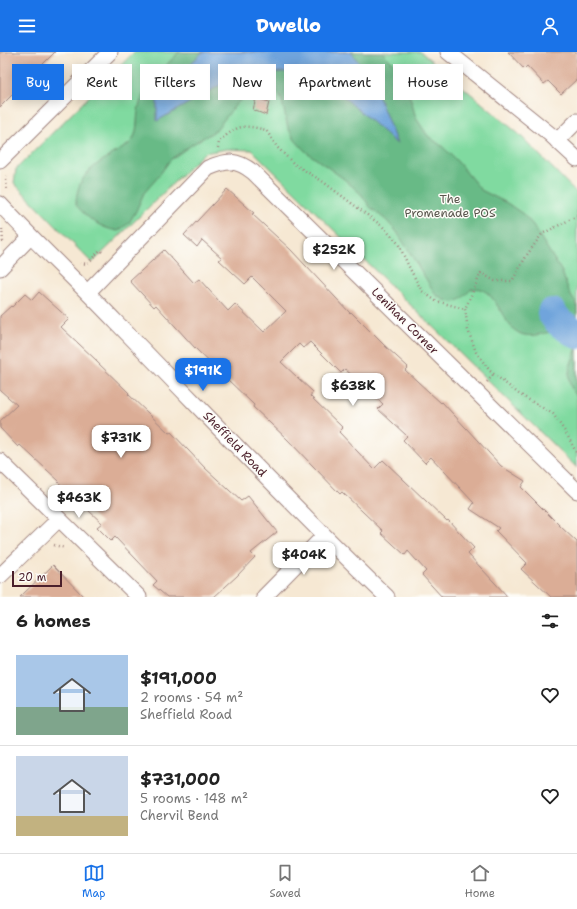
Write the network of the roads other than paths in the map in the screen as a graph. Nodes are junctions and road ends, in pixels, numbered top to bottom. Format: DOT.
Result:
graph roads {
  1 [pos="110,52"];
  2 [pos="448,52"];
  3 [pos="577,121"];
  4 [pos="557,141"];
  5 [pos="577,160"];
  6 [pos="4,167"];
  7 [pos="4,200"];
  8 [pos="30,237"];
  9 [pos="0,268"];
  10 [pos="88,292"];
  11 [pos="0,461"];
  12 [pos="577,491"];
  13 [pos="59,519"];
  14 [pos="324,536"];
  15 [pos="0,576"];
  16 [pos="139,597"];
  17 [pos="264,597"];
  18 [pos="387,597"];
  1 -- 6 [label="street"];
  2 -- 4 [label="street"];
  3 -- 4 [label="street"];
  4 -- 5 [label="street"];
  7 -- 8 [label="street, Sheffield Road"];
  8 -- 9 [label="street"];
  8 -- 10 [label="street, Sheffield Road"];
  10 -- 12 [label="street, Lenihan Corner"];
  10 -- 14 [label="street, Sheffield Road"];
  11 -- 13 [label="street"];
  13 -- 15 [label="street"];
  13 -- 16 [label="street"];
  14 -- 17 [label="street"];
  14 -- 18 [label="street, Sheffield Road"];
}
